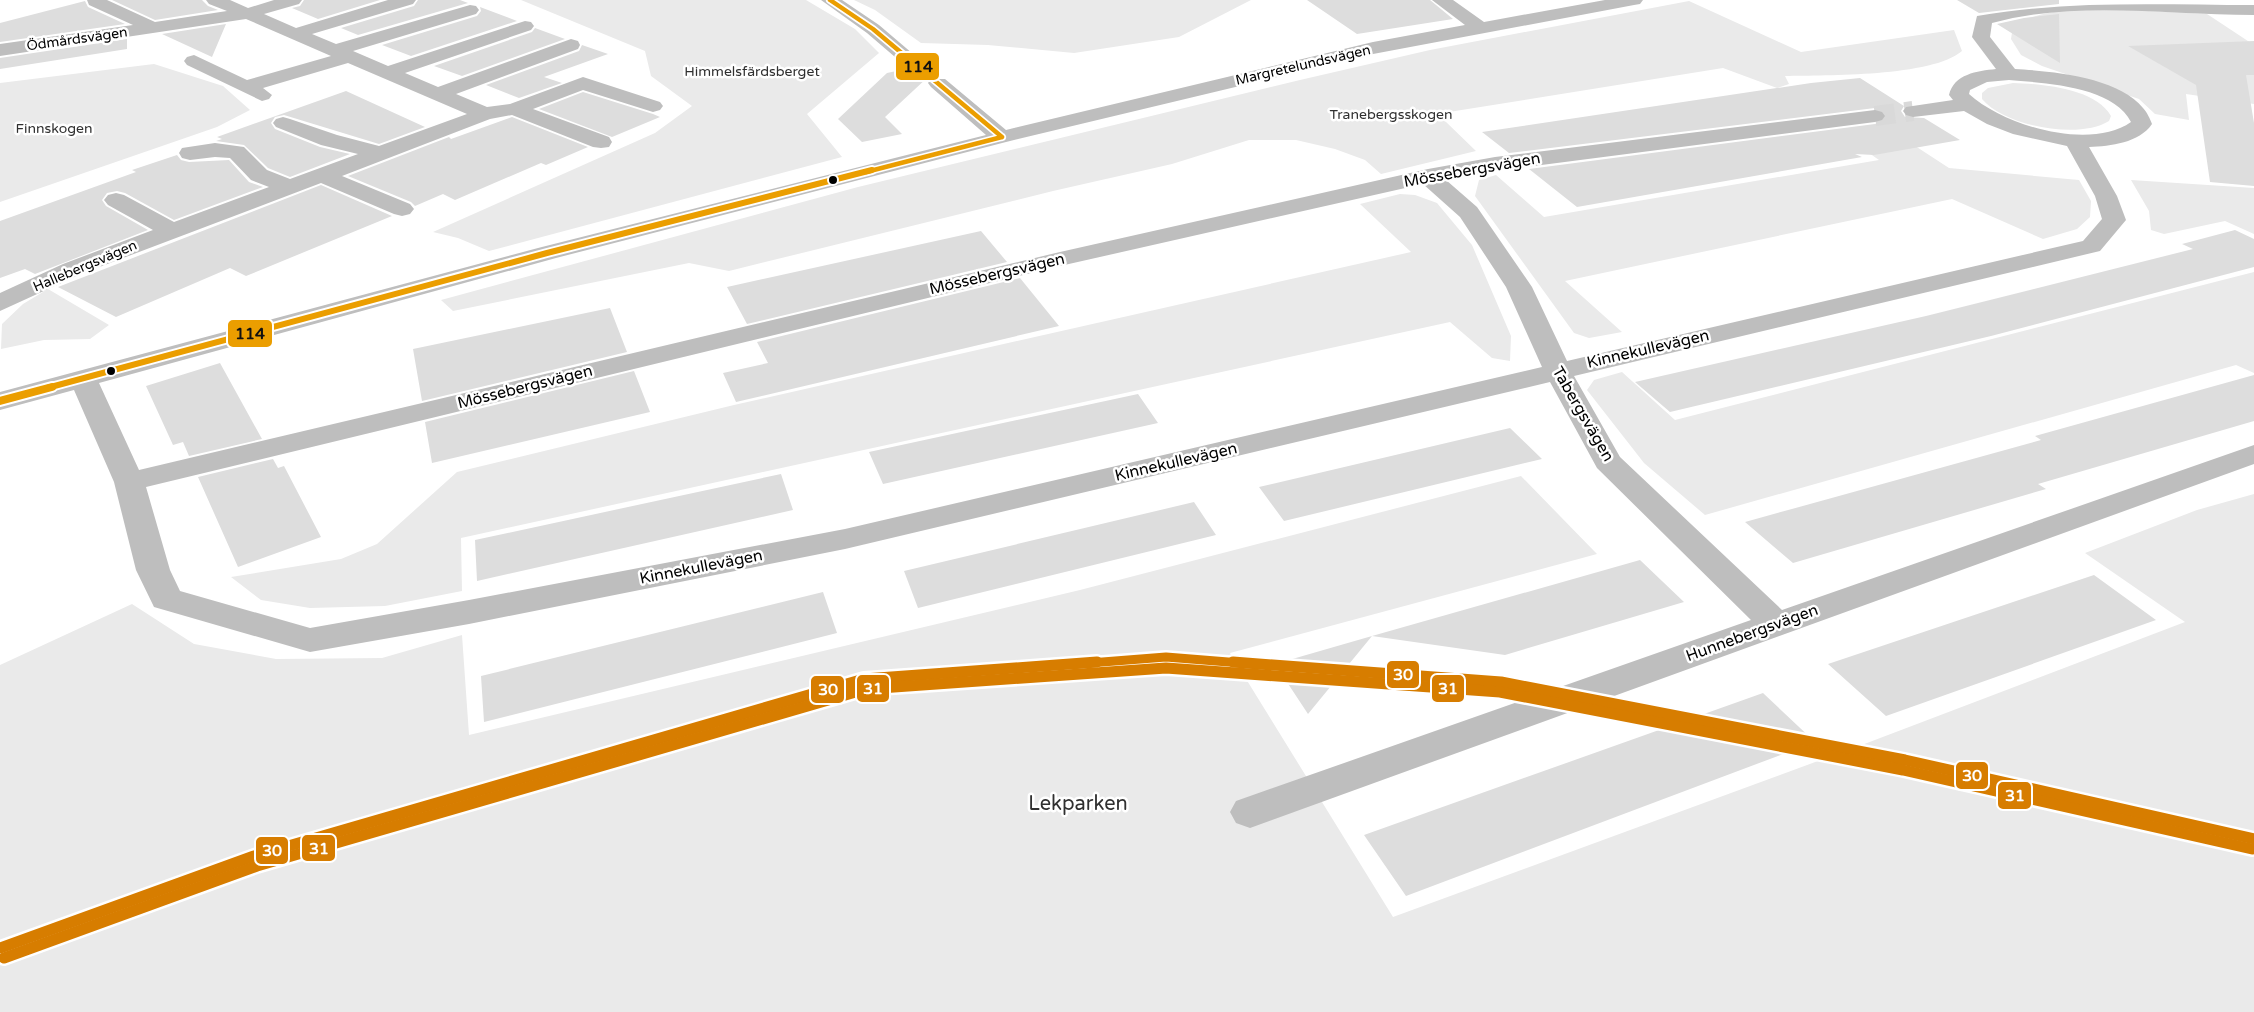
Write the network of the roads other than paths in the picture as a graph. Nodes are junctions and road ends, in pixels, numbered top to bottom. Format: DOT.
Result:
graph roads {
  1 [pos="215,0"];
  2 [pos="293,0"];
  3 [pos="407,0"];
  4 [pos="830,0"];
  5 [pos="1441,0"];
  6 [pos="1634,0"];
  7 [pos="95,1"];
  8 [pos="470,10"];
  9 [pos="2254,10"];
  10 [pos="246,14"];
  11 [pos="525,26"];
  12 [pos="154,28"];
  13 [pos="1481,28"];
  14 [pos="294,34"];
  15 [pos="572,45"];
  16 [pos="0,50"];
  17 [pos="341,54"];
  18 [pos="194,61"];
  19 [pos="386,73"];
  20 [pos="2008,74"];
  21 [pos="245,87"];
  22 [pos="438,94"];
  23 [pos="273,101"];
  24 [pos="1966,105"];
  25 [pos="653,106"];
  26 [pos="514,110"];
  27 [pos="1913,111"];
  28 [pos="485,114"];
  29 [pos="1875,116"];
  30 [pos="283,123"];
  31 [pos="1002,137"];
  32 [pos="2074,139"];
  33 [pos="602,142"];
  34 [pos="190,153"];
  35 [pos="380,153"];
  36 [pos="321,175"];
  37 [pos="1428,176"];
  38 [pos="289,187"];
  39 [pos="116,200"];
  40 [pos="402,209"];
  41 [pos="172,231"];
  42 [pos="0,303"];
  43 [pos="1557,370"];
  44 [pos="83,379"];
  45 [pos="0,401"];
  46 [pos="2254,454"];
  47 [pos="129,482"];
  48 [pos="1776,624"];
  49 [pos="1250,812"];
  1 -- 10 [label="street"];
  2 -- 10 [label="street, Ödmårdsvägen"];
  3 -- 14 [label="street"];
  4 -- 31 [label="street"];
  5 -- 13 [label="street"];
  6 -- 13 [label="street, Margretelundsvägen"];
  7 -- 12 [label="street, Ödmårdsvägen"];
  8 -- 17 [label="street"];
  9 -- 20 [label="street"];
  10 -- 12 [label="street, Ödmårdsvägen"];
  10 -- 14 [label="street"];
  11 -- 19 [label="street"];
  12 -- 16 [label="street, Ödmårdsvägen"];
  13 -- 31 [label="street, Margretelundsvägen"];
  14 -- 17 [label="street"];
  15 -- 22 [label="street"];
  17 -- 19 [label="street"];
  17 -- 21 [label="street"];
  18 -- 21 [label="street"];
  19 -- 22 [label="street"];
  20 -- 24 [label="street"];
  20 -- 32 [label="street"];
  21 -- 23 [label="street"];
  22 -- 28 [label="street"];
  24 -- 27 [label="street"];
  24 -- 32 [label="street"];
  25 -- 26 [label="street, Hallebergsvägen"];
  26 -- 28 [label="street, Hallebergsvägen"];
  26 -- 33 [label="street, Hallebergsvägen"];
  28 -- 35 [label="street, Hallebergsvägen"];
  29 -- 37 [label="street, Mössebergsvägen"];
  30 -- 35 [label="street"];
  31 -- 44 [label="street, Margretelundsvägen"];
  32 -- 43 [label="street, Kinnekullevägen"];
  34 -- 38 [label="street"];
  35 -- 36 [label="street, Hallebergsvägen"];
  36 -- 38 [label="street, Hallebergsvägen"];
  36 -- 40 [label="street"];
  37 -- 43 [label="street, Tabergsvägen"];
  37 -- 47 [label="street, Mössebergsvägen"];
  38 -- 41 [label="street, Hallebergsvägen"];
  39 -- 41 [label="street, Hallebergsvägen"];
  41 -- 42 [label="street, Hallebergsvägen"];
  43 -- 47 [label="street, Kinnekullevägen"];
  43 -- 48 [label="street, Tabergsvägen"];
  44 -- 45 [label="street, Margretelundsvägen"];
  44 -- 47 [label="street, Kinnekullevägen"];
  46 -- 48 [label="street, Hunnebergsvägen"];
  48 -- 49 [label="street, Hunnebergsvägen"];
}
